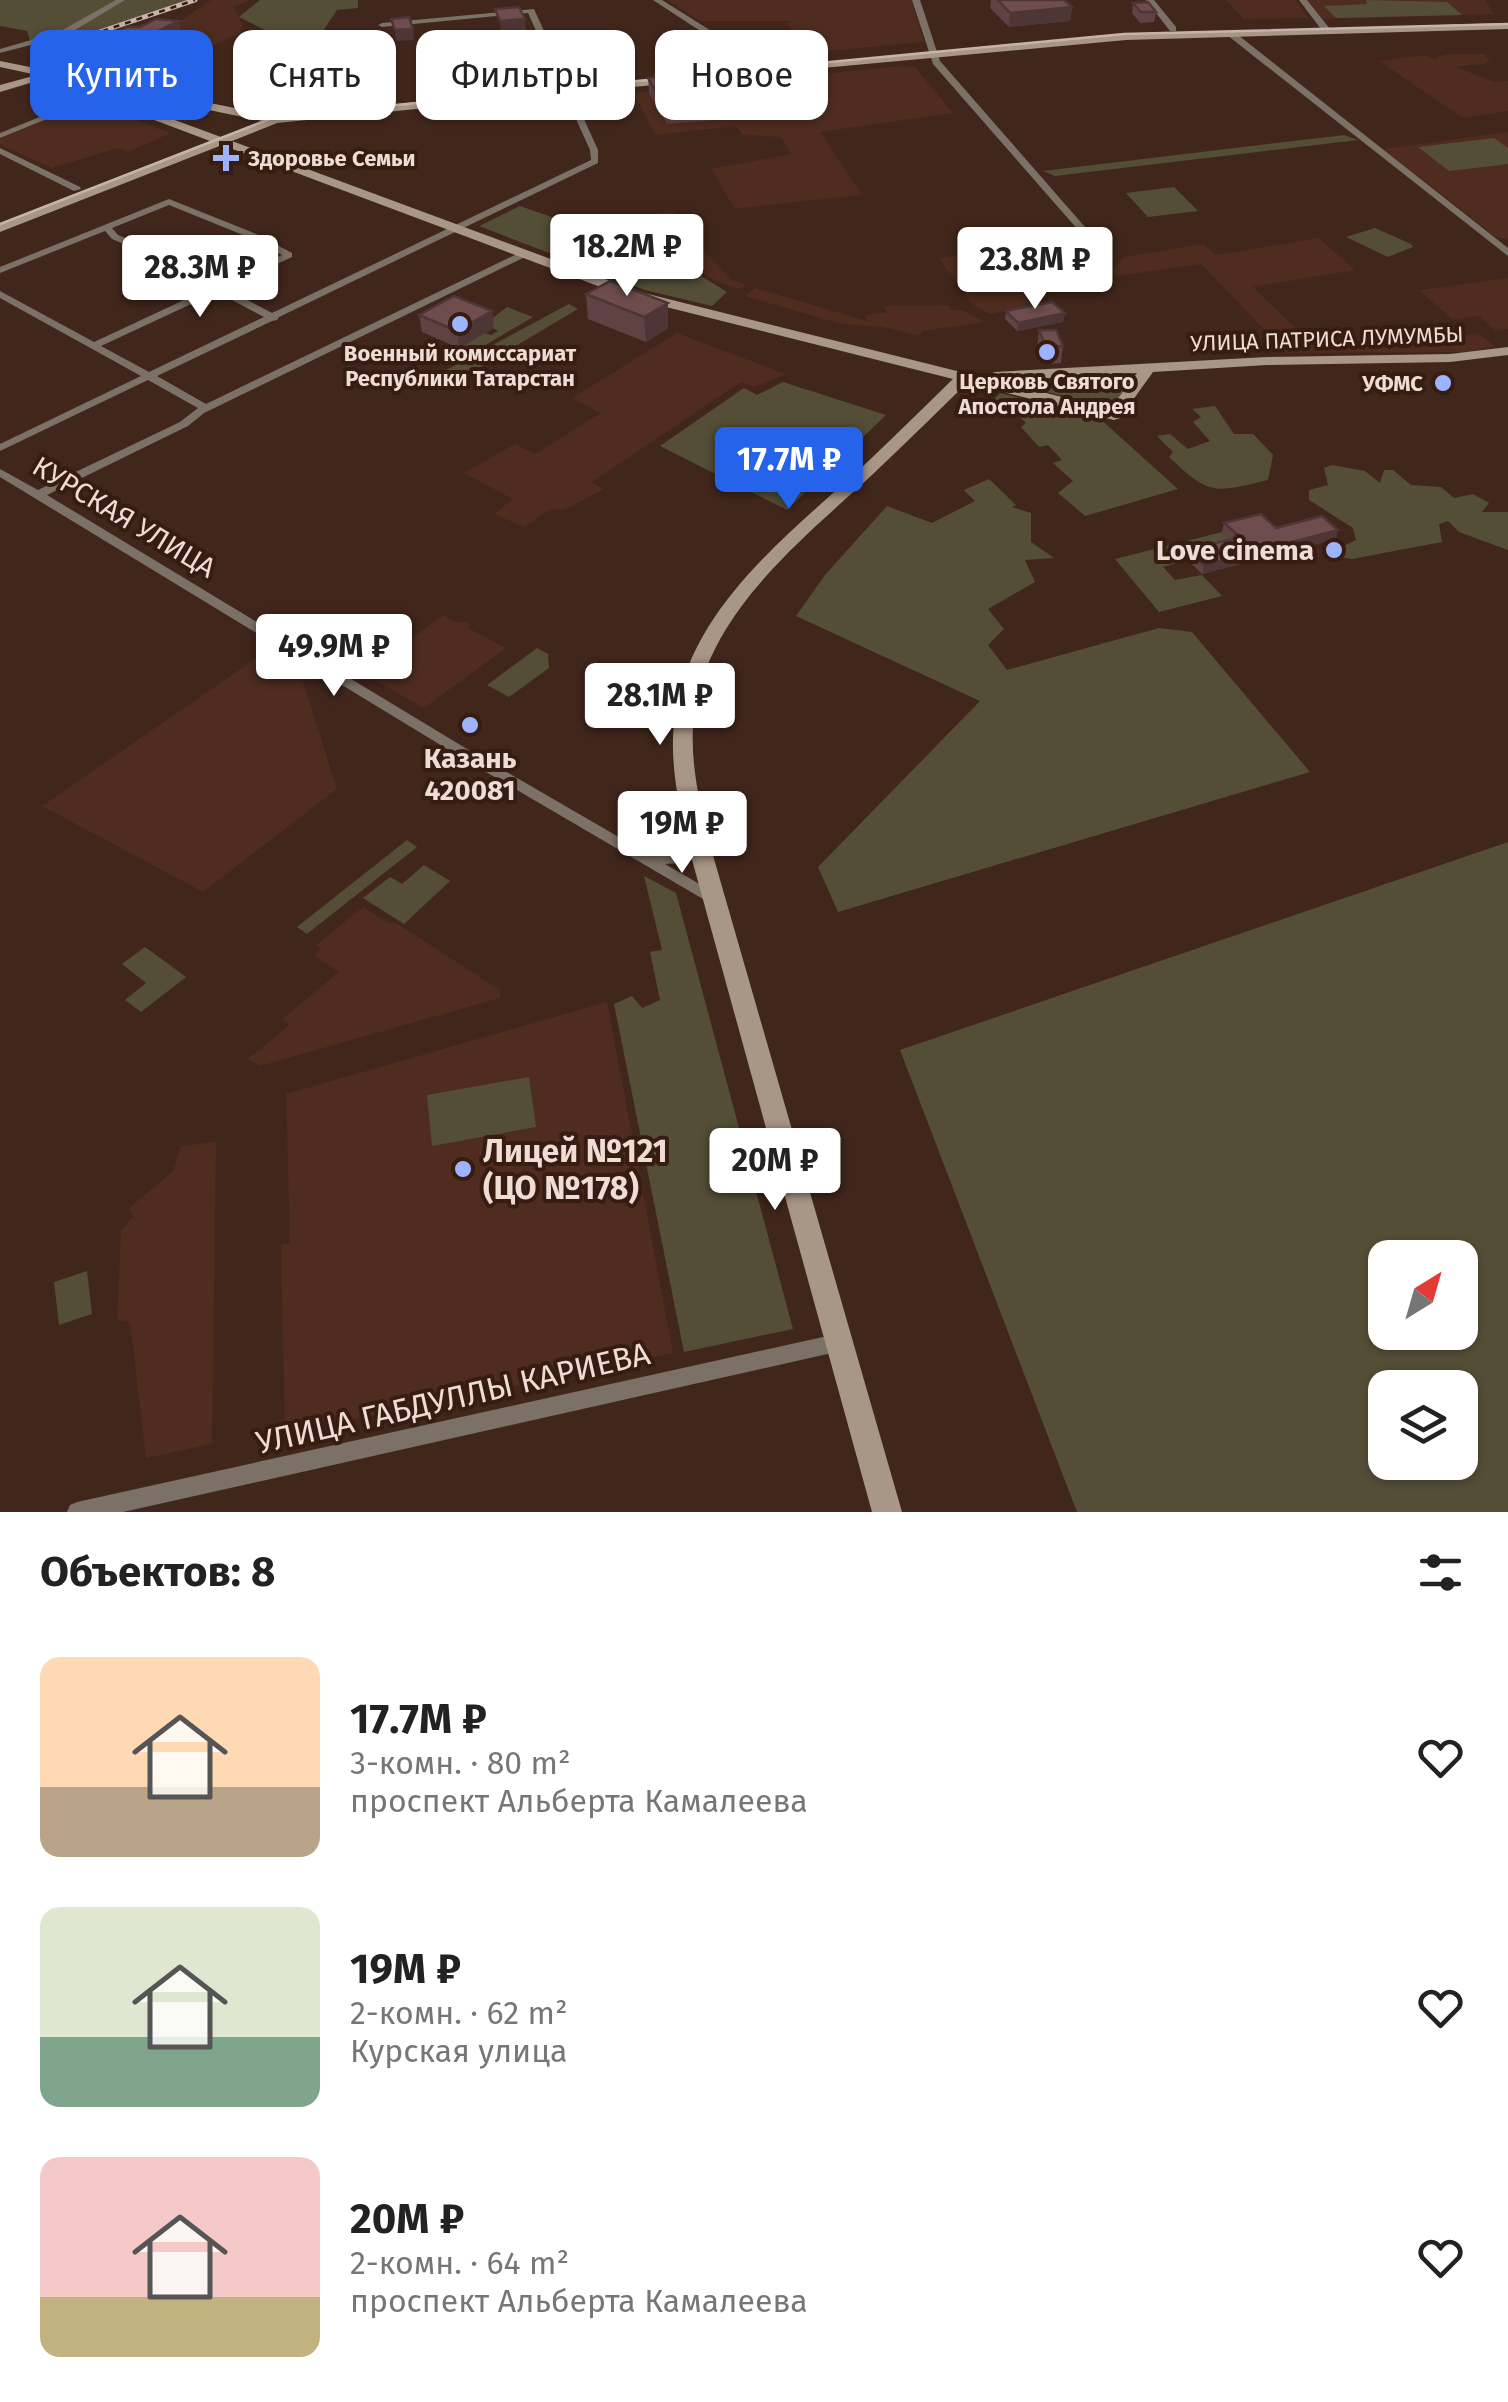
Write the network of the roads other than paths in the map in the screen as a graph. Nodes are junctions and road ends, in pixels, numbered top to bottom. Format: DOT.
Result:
graph roads {
  1 [pos="121,0"];
  2 [pos="657,0"];
  3 [pos="916,0"];
  4 [pos="1150,0"];
  5 [pos="1303,0"];
  6 [pos="1508,24"];
  7 [pos="382,25"];
  8 [pos="1324,28"];
  9 [pos="1174,29"];
  10 [pos="539,30"];
  11 [pos="704,30"];
  12 [pos="1230,33"];
  13 [pos="934,51"];
  14 [pos="845,57"];
  15 [pos="0,58"];
  16 [pos="828,59"];
  17 [pos="828,59"];
  18 [pos="30,69"];
  19 [pos="30,81"];
  20 [pos="635,83"];
  21 [pos="0,89"];
  22 [pos="233,106"];
  23 [pos="40,120"];
  24 [pos="163,120"];
  25 [pos="250,120"];
  26 [pos="262,120"];
  27 [pos="580,120"];
  28 [pos="0,136"];
  29 [pos="215,140"];
  30 [pos="0,151"];
  31 [pos="77,189"];
  32 [pos="0,218"];
  33 [pos="0,228"];
  34 [pos="108,229"];
  35 [pos="459,230"];
  36 [pos="1089,237"];
  37 [pos="1508,253"];
  38 [pos="524,254"];
  39 [pos="0,270"];
  40 [pos="218,289"];
  41 [pos="0,294"];
  42 [pos="274,318"];
  43 [pos="93,346"];
  44 [pos="1508,351"];
  45 [pos="1148,369"];
  46 [pos="1118,371"];
  47 [pos="969,377"];
  48 [pos="150,378"];
  49 [pos="1137,384"];
  50 [pos="206,408"];
  51 [pos="0,448"];
  52 [pos="0,472"];
  53 [pos="38,495"];
  54 [pos="697,838"];
  55 [pos="634,850"];
  56 [pos="715,900"];
  57 [pos="841,1342"];
  58 [pos="78,1512"];
  59 [pos="888,1512"];
  1 -- 15 [label="street"];
  2 -- 11 [label="street"];
  3 -- 13 [label="street"];
  4 -- 9 [label="street"];
  5 -- 8 [label="street"];
  6 -- 8 [label="main road"];
  6 -- 8 [label="main road"];
  7 -- 10 [label="street"];
  8 -- 9 [label="main road"];
  8 -- 12 [label="main road"];
  9 -- 13 [label="main road"];
  12 -- 13 [label="main road"];
  12 -- 37 [label="street"];
  13 -- 14 [label="main road"];
  13 -- 20 [label="main road"];
  13 -- 36 [label="street"];
  14 -- 16 [label="main road"];
  14 -- 17 [label="main road"];
  15 -- 18 [label="main road"];
  15 -- 22 [label="main road"];
  19 -- 21 [label="main road"];
  23 -- 28 [label="street"];
  24 -- 29 [label="main road, УЛИЦА ПАТРИСА ЛУМУМБЫ"];
  25 -- 29 [label="main road"];
  26 -- 29 [label="main road"];
  27 -- 35 [label="street"];
  29 -- 31 [label="main road"];
  29 -- 33 [label="main road"];
  29 -- 35 [label="main road, УЛИЦА ПАТРИСА ЛУМУМБЫ"];
  30 -- 31 [label="street"];
  31 -- 32 [label="main road"];
  34 -- 39 [label="street"];
  34 -- 40 [label="street"];
  34 -- 40 [label="street"];
  35 -- 38 [label="main road, УЛИЦА ПАТРИСА ЛУМУМБЫ"];
  35 -- 42 [label="street"];
  38 -- 47 [label="main road, УЛИЦА ПАТРИСА ЛУМУМБЫ"];
  38 -- 50 [label="street"];
  40 -- 42 [label="street"];
  40 -- 43 [label="street"];
  41 -- 43 [label="street"];
  42 -- 48 [label="street"];
  43 -- 48 [label="street"];
  44 -- 45 [label="main road, УЛИЦА ПАТРИСА ЛУМУМБЫ"];
  45 -- 46 [label="main road, УЛИЦА ПАТРИСА ЛУМУМБЫ"];
  45 -- 49 [label="main road, УЛИЦА ПАТРИСА ЛУМУМБЫ"];
  46 -- 47 [label="main road, УЛИЦА ПАТРИСА ЛУМУМБЫ"];
  46 -- 49 [label="main road"];
  47 -- 49 [label="main road, УЛИЦА ПАТРИСА ЛУМУМБЫ"];
  47 -- 54 [label="main road"];
  48 -- 50 [label="street"];
  48 -- 51 [label="street"];
  50 -- 53 [label="street"];
  52 -- 53 [label="street, КУРСКАЯ УЛИЦА"];
  53 -- 55 [label="street, КУРСКАЯ УЛИЦА"];
  54 -- 55 [label="street, КУРСКАЯ УЛИЦА"];
  54 -- 56 [label="main road"];
  55 -- 56 [label="street, КУРСКАЯ УЛИЦА"];
  56 -- 57 [label="main road"];
  57 -- 58 [label="street, УЛИЦА ГАБДУЛЛЫ КАРИЕВА"];
  57 -- 59 [label="main road"];
}
